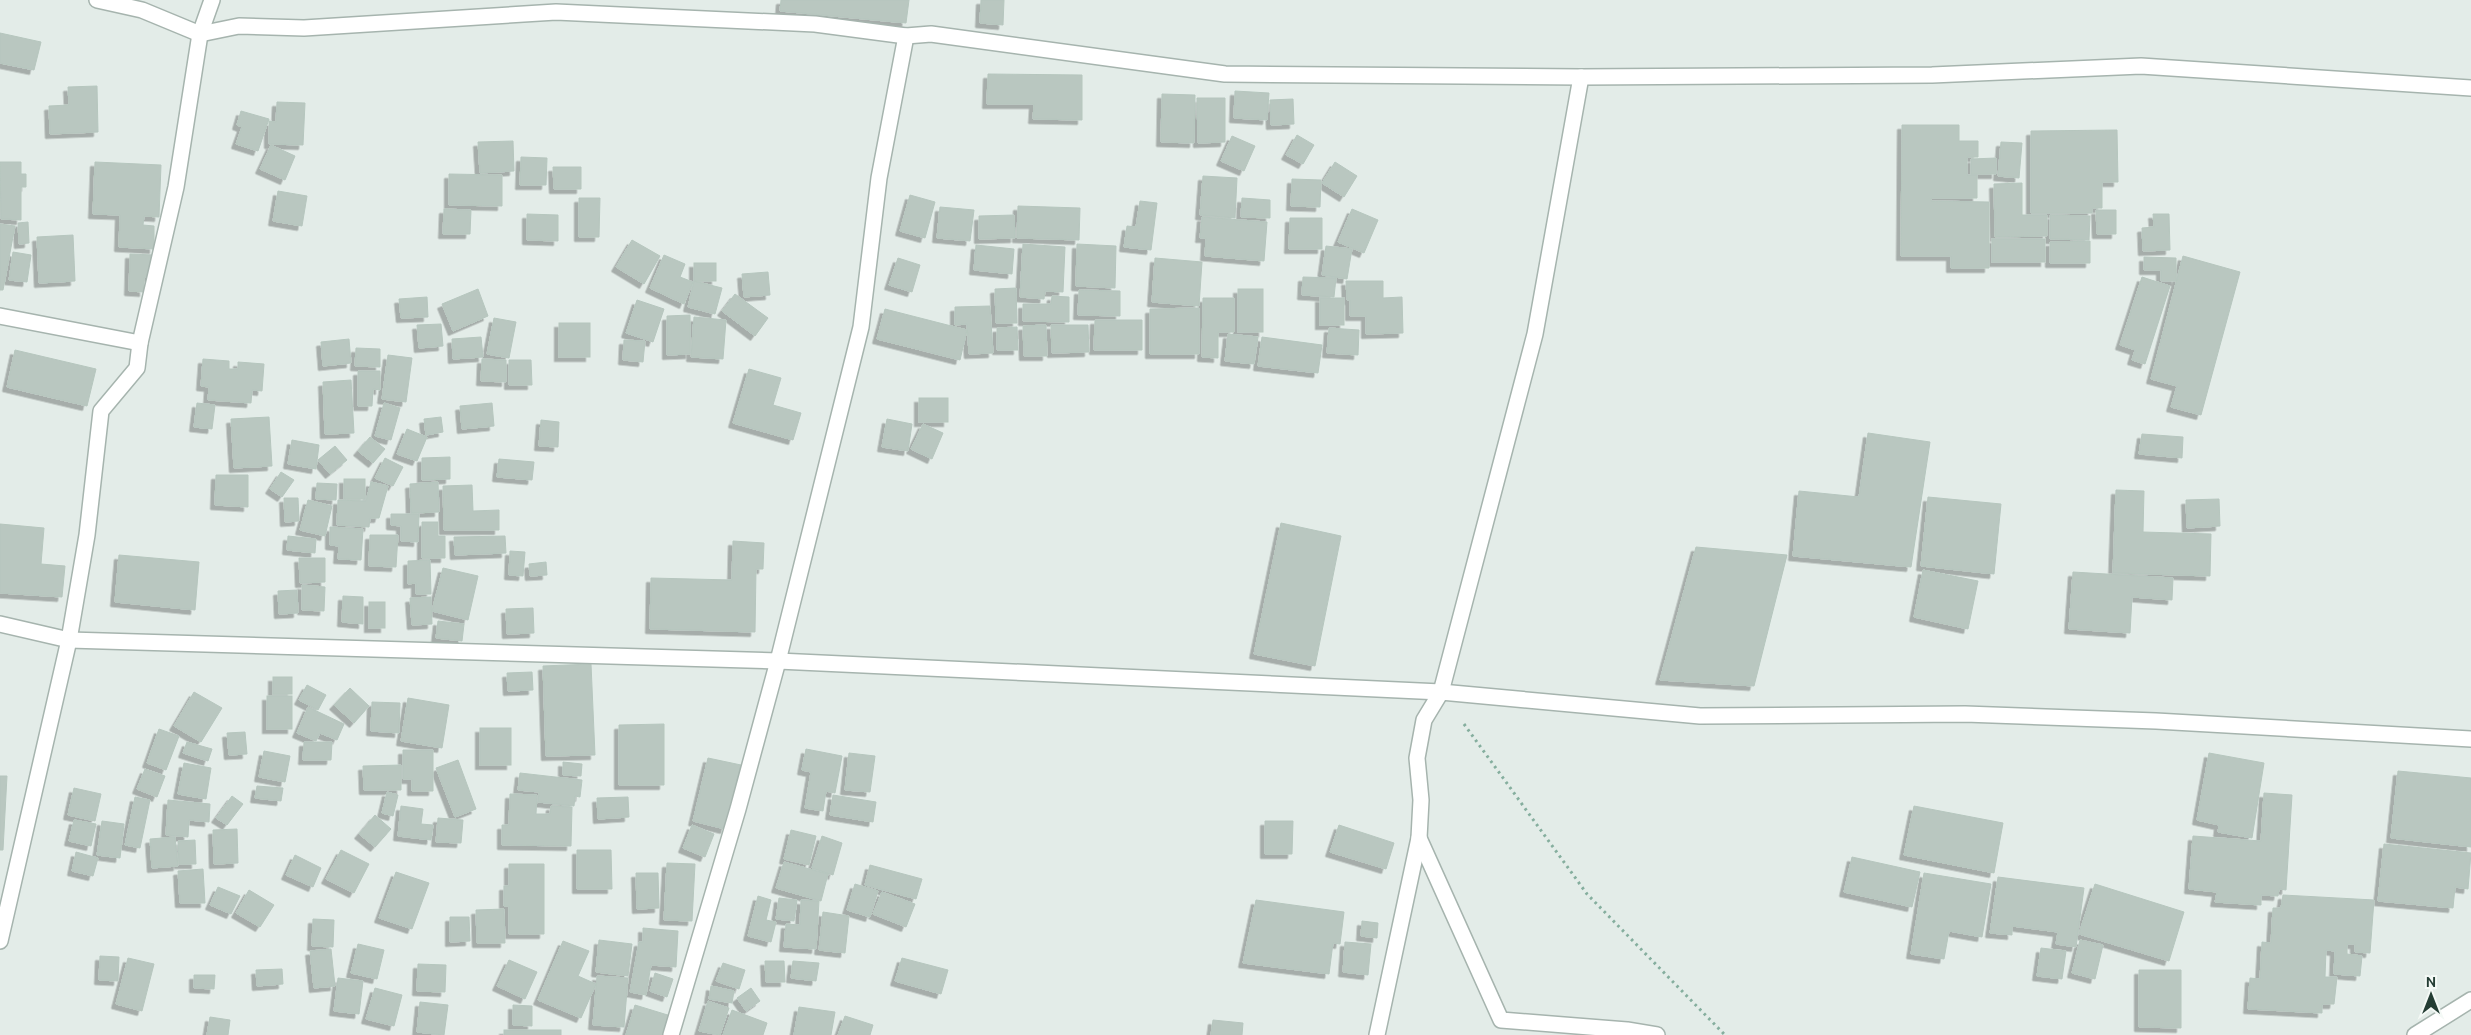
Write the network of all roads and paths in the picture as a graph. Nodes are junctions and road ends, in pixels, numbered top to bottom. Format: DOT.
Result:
graph roads {
  1 [pos="97,0"];
  2 [pos="212,0"];
  3 [pos="200,34"];
  4 [pos="906,36"];
  5 [pos="1581,77"];
  6 [pos="2471,88"];
  7 [pos="0,316"];
  8 [pos="140,344"];
  9 [pos="0,624"];
  10 [pos="69,640"];
  11 [pos="778,661"];
  12 [pos="1441,692"];
  13 [pos="2471,739"];
  14 [pos="1419,838"];
  15 [pos="0,941"];
  16 [pos="2471,1000"];
  17 [pos="671,1035"];
  18 [pos="1377,1035"];
  19 [pos="1657,1035"];
  20 [pos="1725,1035"];
  21 [pos="2415,1035"];
  1 -- 3 [label="street"];
  2 -- 3 [label="street"];
  3 -- 4 [label="street"];
  3 -- 8 [label="street"];
  4 -- 5 [label="street"];
  4 -- 11 [label="street"];
  5 -- 6 [label="street"];
  5 -- 12 [label="street"];
  7 -- 8 [label="street"];
  8 -- 10 [label="street"];
  9 -- 10 [label="street"];
  10 -- 11 [label="street"];
  10 -- 15 [label="street"];
  11 -- 12 [label="street"];
  11 -- 17 [label="street"];
  12 -- 13 [label="street"];
  12 -- 14 [label="street"];
  12 -- 20 [label="path"];
  14 -- 18 [label="street"];
  14 -- 19 [label="street"];
  16 -- 21 [label="street"];
}
